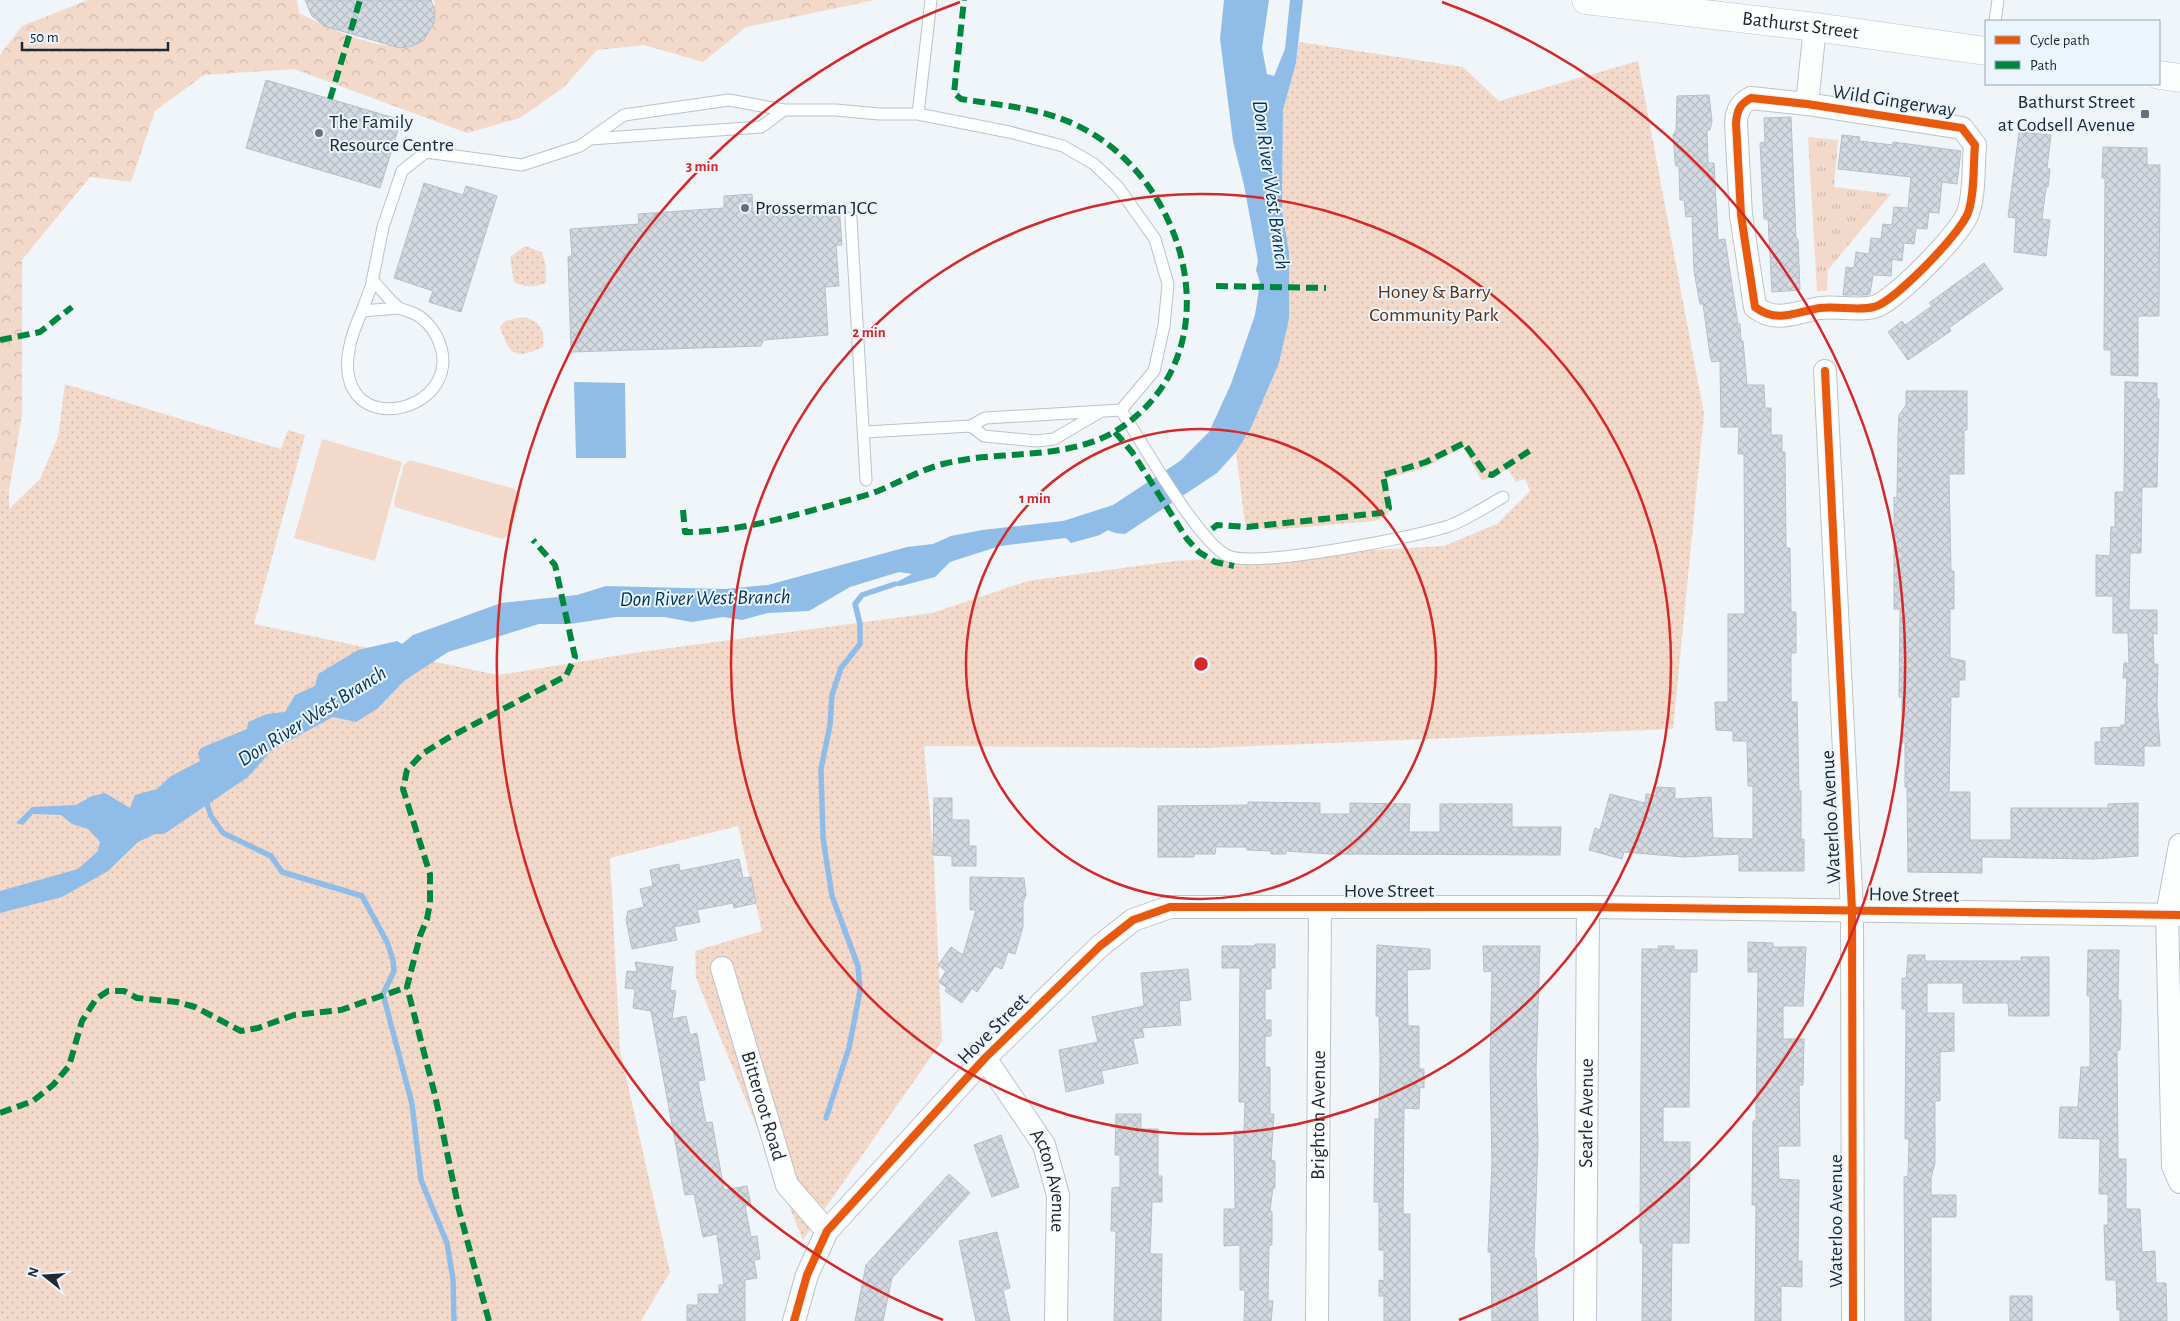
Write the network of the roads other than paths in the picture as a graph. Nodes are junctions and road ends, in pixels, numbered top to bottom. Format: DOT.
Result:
graph roads {
  1 [pos="930,0"];
  2 [pos="1586,0"];
  3 [pos="1998,0"];
  4 [pos="1996,20"];
  5 [pos="1815,27"];
  6 [pos="1985,51"];
  7 [pos="2160,75"];
  8 [pos="2180,78"];
  9 [pos="1807,104"];
  10 [pos="784,110"];
  11 [pos="918,114"];
  12 [pos="589,140"];
  13 [pos="851,218"];
  14 [pos="372,280"];
  15 [pos="399,308"];
  16 [pos="362,311"];
  17 [pos="1824,371"];
  18 [pos="1121,410"];
  19 [pos="1102,411"];
  20 [pos="971,426"];
  21 [pos="865,432"];
  22 [pos="866,480"];
  23 [pos="1503,498"];
  24 [pos="2180,845"];
  25 [pos="1588,907"];
  26 [pos="1320,908"];
  27 [pos="1852,910"];
  28 [pos="2173,915"];
  29 [pos="722,968"];
  30 [pos="985,1058"];
  31 [pos="2180,1182"];
  32 [pos="827,1232"];
  33 [pos="794,1321"];
  34 [pos="1056,1321"];
  35 [pos="1317,1321"];
  36 [pos="1585,1321"];
  37 [pos="1852,1321"];
  1 -- 11 [label="lane"];
  2 -- 5 [label="main road, Bathurst Street"];
  3 -- 4 [label="lane"];
  5 -- 6 [label="main road, Bathurst Street"];
  5 -- 9 [label="street, Wild Gingerway"];
  7 -- 8 [label="main road"];
  9 -- 9 [label="street, Wild Gingerway"];
  10 -- 11 [label="lane"];
  10 -- 12 [label="lane"];
  10 -- 12 [label="lane"];
  11 -- 18 [label="lane"];
  12 -- 14 [label="lane"];
  13 -- 21 [label="lane"];
  14 -- 15 [label="lane"];
  14 -- 16 [label="lane"];
  15 -- 16 [label="lane"];
  15 -- 16 [label="lane"];
  17 -- 27 [label="street, Waterloo Avenue"];
  18 -- 19 [label="lane"];
  18 -- 23 [label="lane"];
  19 -- 20 [label="lane"];
  19 -- 20 [label="lane"];
  20 -- 21 [label="lane"];
  21 -- 22 [label="lane"];
  24 -- 28 [label="street"];
  25 -- 26 [label="street, Hove Street"];
  25 -- 27 [label="street, Hove Street"];
  25 -- 36 [label="street, Searle Avenue"];
  26 -- 30 [label="street, Hove Street"];
  26 -- 35 [label="street, Brighton Avenue"];
  27 -- 28 [label="street, Hove Street"];
  27 -- 37 [label="street, Waterloo Avenue"];
  28 -- 31 [label="street"];
  29 -- 32 [label="street, Bitteroot Road"];
  30 -- 32 [label="street, Hove Street"];
  30 -- 34 [label="street, Acton Avenue"];
  32 -- 33 [label="street, Hove Street"];
}
